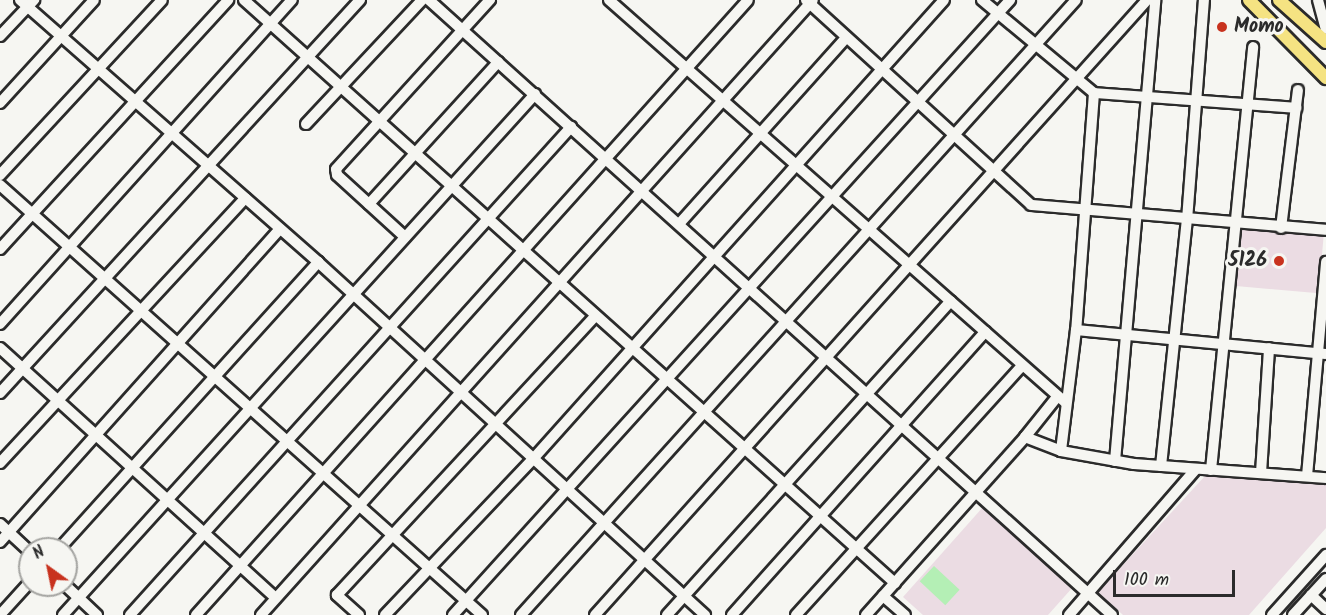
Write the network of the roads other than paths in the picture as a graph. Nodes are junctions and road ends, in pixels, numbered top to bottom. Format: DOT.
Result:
graph roads {
  1 [pos="94,0"];
  2 [pos="162,0"];
  3 [pos="228,0"];
  4 [pos="244,0"];
  5 [pos="292,0"];
  6 [pos="360,0"];
  7 [pos="422,0"];
  8 [pos="429,0"];
  9 [pos="490,0"];
  10 [pos="609,0"];
  11 [pos="748,0"];
  12 [pos="944,0"];
  13 [pos="982,0"];
  14 [pos="1010,0"];
  15 [pos="1076,0"];
  16 [pos="1146,0"];
  17 [pos="1155,0"];
  18 [pos="1204,0"];
  19 [pos="1249,0"];
  20 [pos="1279,0"];
  21 [pos="1318,0"];
  22 [pos="809,1"];
  23 [pos="27,2"];
  24 [pos="998,14"];
  25 [pos="271,24"];
  26 [pos="1326,29"];
  27 [pos="461,30"];
  28 [pos="0,36"];
  29 [pos="62,37"];
  30 [pos="846,38"];
  31 [pos="1326,42"];
  32 [pos="1034,45"];
  33 [pos="1253,46"];
  34 [pos="309,58"];
  35 [pos="498,62"];
  36 [pos="881,68"];
  37 [pos="98,69"];
  38 [pos="686,70"];
  39 [pos="1326,78"];
  40 [pos="1074,79"];
  41 [pos="342,88"];
  42 [pos="1298,90"];
  43 [pos="1094,93"];
  44 [pos="535,94"];
  45 [pos="1148,97"];
  46 [pos="722,99"];
  47 [pos="1195,100"];
  48 [pos="918,102"];
  49 [pos="0,103"];
  50 [pos="137,103"];
  51 [pos="1246,103"];
  52 [pos="1296,108"];
  53 [pos="379,121"];
  54 [pos="306,124"];
  55 [pos="571,127"];
  56 [pos="761,132"];
  57 [pos="173,133"];
  58 [pos="954,134"];
  59 [pos="414,154"];
  60 [pos="605,158"];
  61 [pos="798,164"];
  62 [pos="209,166"];
  63 [pos="994,172"];
  64 [pos="0,175"];
  65 [pos="0,184"];
  66 [pos="451,187"];
  67 [pos="641,190"];
  68 [pos="834,196"];
  69 [pos="245,198"];
  70 [pos="369,204"];
  71 [pos="1087,211"];
  72 [pos="33,215"];
  73 [pos="1138,216"];
  74 [pos="488,219"];
  75 [pos="1187,220"];
  76 [pos="678,224"];
  77 [pos="1234,225"];
  78 [pos="867,227"];
  79 [pos="1281,228"];
  80 [pos="280,229"];
  81 [pos="1326,230"];
  82 [pos="405,237"];
  83 [pos="69,246"];
  84 [pos="0,249"];
  85 [pos="524,250"];
  86 [pos="711,256"];
  87 [pos="318,262"];
  88 [pos="1326,262"];
  89 [pos="909,264"];
  90 [pos="103,279"];
  91 [pos="561,281"];
  92 [pos="747,288"];
  93 [pos="354,295"];
  94 [pos="951,301"];
  95 [pos="140,313"];
  96 [pos="595,316"];
  97 [pos="784,321"];
  98 [pos="0,324"];
  99 [pos="386,327"];
  100 [pos="1077,330"];
  101 [pos="985,332"];
  102 [pos="1126,334"];
  103 [pos="1174,339"];
  104 [pos="1223,343"];
  105 [pos="177,346"];
  106 [pos="0,348"];
  107 [pos="631,348"];
  108 [pos="1269,348"];
  109 [pos="1322,353"];
  110 [pos="825,358"];
  111 [pos="423,360"];
  112 [pos="1021,367"];
  113 [pos="22,369"];
  114 [pos="215,377"];
  115 [pos="666,380"];
  116 [pos="0,393"];
  117 [pos="461,394"];
  118 [pos="866,394"];
  119 [pos="55,400"];
  120 [pos="1061,400"];
  121 [pos="250,410"];
  122 [pos="703,412"];
  123 [pos="901,424"];
  124 [pos="497,426"];
  125 [pos="94,436"];
  126 [pos="1025,437"];
  127 [pos="285,441"];
  128 [pos="746,449"];
  129 [pos="1061,451"];
  130 [pos="939,458"];
  131 [pos="533,459"];
  132 [pos="1115,461"];
  133 [pos="0,463"];
  134 [pos="1161,466"];
  135 [pos="129,467"];
  136 [pos="1195,470"];
  137 [pos="1211,470"];
  138 [pos="321,473"];
  139 [pos="1261,473"];
  140 [pos="1306,476"];
  141 [pos="1326,478"];
  142 [pos="784,484"];
  143 [pos="567,489"];
  144 [pos="976,492"];
  145 [pos="168,502"];
  146 [pos="358,504"];
  147 [pos="821,517"];
  148 [pos="604,522"];
  149 [pos="0,524"];
  150 [pos="9,532"];
  151 [pos="204,533"];
  152 [pos="394,535"];
  153 [pos="69,537"];
  154 [pos="18,541"];
  155 [pos="0,542"];
  156 [pos="856,549"];
  157 [pos="1326,555"];
  158 [pos="646,559"];
  159 [pos="240,565"];
  160 [pos="431,570"];
  161 [pos="1326,579"];
  162 [pos="895,583"];
  163 [pos="1088,594"];
  164 [pos="18,595"];
  165 [pos="1311,595"];
  166 [pos="684,596"];
  167 [pos="883,596"];
  168 [pos="78,597"];
  169 [pos="276,597"];
  170 [pos="467,600"];
  171 [pos="1326,609"];
  172 [pos="0,615"];
  173 [pos="63,615"];
  174 [pos="98,615"];
  175 [pos="130,615"];
  176 [pos="196,615"];
  177 [pos="261,615"];
  178 [pos="359,615"];
  179 [pos="385,615"];
  180 [pos="453,615"];
  181 [pos="482,615"];
  182 [pos="521,615"];
  183 [pos="595,615"];
  184 [pos="667,615"];
  185 [pos="705,615"];
  186 [pos="732,615"];
  187 [pos="796,615"];
  188 [pos="866,615"];
  189 [pos="905,615"];
  190 [pos="1069,615"];
  191 [pos="1112,615"];
  192 [pos="1272,615"];
  193 [pos="1293,615"];
  1 -- 29 [label="street"];
  2 -- 37 [label="street"];
  3 -- 50 [label="street"];
  4 -- 25 [label="street"];
  5 -- 25 [label="street"];
  6 -- 34 [label="street"];
  7 -- 41 [label="street"];
  8 -- 27 [label="street"];
  9 -- 27 [label="street"];
  10 -- 38 [label="street"];
  11 -- 38 [label="street"];
  12 -- 36 [label="street"];
  13 -- 24 [label="street"];
  14 -- 24 [label="street"];
  15 -- 32 [label="street"];
  16 -- 40 [label="street"];
  17 -- 45 [label="street"];
  18 -- 47 [label="street"];
  19 -- 39 [label="main road"];
  20 -- 31 [label="main road"];
  21 -- 26 [label="street"];
  22 -- 30 [label="street"];
  22 -- 46 [label="street"];
  23 -- 28 [label="street"];
  23 -- 29 [label="street"];
  24 -- 32 [label="street"];
  24 -- 48 [label="street"];
  25 -- 34 [label="street"];
  25 -- 57 [label="street"];
  27 -- 35 [label="street"];
  27 -- 53 [label="street"];
  29 -- 37 [label="street"];
  29 -- 49 [label="street"];
  30 -- 36 [label="street"];
  30 -- 56 [label="street"];
  32 -- 40 [label="street"];
  32 -- 58 [label="street"];
  33 -- 51 [label="street"];
  34 -- 41 [label="street"];
  34 -- 62 [label="street"];
  35 -- 44 [label="street"];
  35 -- 59 [label="street"];
  36 -- 48 [label="street"];
  36 -- 61 [label="street"];
  37 -- 50 [label="street"];
  37 -- 64 [label="street"];
  38 -- 46 [label="street"];
  38 -- 60 [label="street"];
  40 -- 43 [label="street"];
  40 -- 63 [label="street"];
  41 -- 53 [label="street"];
  41 -- 54 [label="street"];
  42 -- 52 [label="street"];
  43 -- 45 [label="street"];
  43 -- 71 [label="street"];
  44 -- 55 [label="street"];
  44 -- 66 [label="street"];
  45 -- 47 [label="street"];
  45 -- 73 [label="street"];
  46 -- 56 [label="street"];
  46 -- 67 [label="street"];
  47 -- 51 [label="street"];
  47 -- 75 [label="street"];
  48 -- 58 [label="street"];
  48 -- 68 [label="street"];
  50 -- 57 [label="street"];
  50 -- 72 [label="street"];
  51 -- 52 [label="street"];
  51 -- 77 [label="street"];
  52 -- 79 [label="street"];
  53 -- 59 [label="street"];
  53 -- 70 [label="street"];
  55 -- 60 [label="street"];
  55 -- 74 [label="street"];
  56 -- 61 [label="street"];
  56 -- 76 [label="street"];
  57 -- 62 [label="street"];
  57 -- 83 [label="street"];
  58 -- 63 [label="street"];
  58 -- 78 [label="street"];
  59 -- 66 [label="street"];
  59 -- 70 [label="street"];
  60 -- 67 [label="street"];
  60 -- 85 [label="street"];
  61 -- 68 [label="street"];
  61 -- 86 [label="street"];
  62 -- 69 [label="street"];
  62 -- 90 [label="street"];
  63 -- 71 [label="street"];
  63 -- 89 [label="street"];
  65 -- 72 [label="street"];
  66 -- 74 [label="street"];
  66 -- 82 [label="street"];
  67 -- 76 [label="street"];
  67 -- 91 [label="street"];
  68 -- 78 [label="street"];
  68 -- 92 [label="street"];
  69 -- 80 [label="street"];
  69 -- 95 [label="street"];
  70 -- 82 [label="street"];
  71 -- 73 [label="street"];
  71 -- 100 [label="street"];
  72 -- 83 [label="street"];
  72 -- 84 [label="street"];
  73 -- 75 [label="street"];
  73 -- 102 [label="street"];
  74 -- 85 [label="street"];
  74 -- 99 [label="street"];
  75 -- 77 [label="street"];
  75 -- 103 [label="street"];
  76 -- 86 [label="street"];
  77 -- 79 [label="street"];
  77 -- 104 [label="street"];
  78 -- 89 [label="street"];
  78 -- 97 [label="street"];
  79 -- 81 [label="street"];
  80 -- 87 [label="street"];
  80 -- 105 [label="street"];
  82 -- 93 [label="street"];
  83 -- 90 [label="street"];
  83 -- 98 [label="street"];
  85 -- 91 [label="street"];
  85 -- 111 [label="street"];
  86 -- 92 [label="street"];
  86 -- 107 [label="street"];
  87 -- 93 [label="street"];
  87 -- 114 [label="street"];
  88 -- 109 [label="street"];
  89 -- 94 [label="street"];
  89 -- 110 [label="street"];
  90 -- 95 [label="street"];
  90 -- 113 [label="street"];
  91 -- 96 [label="street"];
  91 -- 117 [label="street"];
  92 -- 97 [label="street"];
  92 -- 115 [label="street"];
  93 -- 99 [label="street"];
  93 -- 121 [label="street"];
  94 -- 101 [label="street"];
  94 -- 118 [label="street"];
  95 -- 105 [label="street"];
  95 -- 119 [label="street"];
  96 -- 107 [label="street"];
  96 -- 124 [label="street"];
  97 -- 110 [label="street"];
  97 -- 122 [label="street"];
  99 -- 111 [label="street"];
  99 -- 127 [label="street"];
  100 -- 102 [label="street"];
  100 -- 120 [label="street"];
  101 -- 112 [label="street"];
  101 -- 123 [label="street"];
  102 -- 103 [label="street"];
  102 -- 132 [label="street"];
  103 -- 104 [label="street"];
  103 -- 134 [label="street"];
  104 -- 108 [label="street"];
  104 -- 137 [label="street"];
  105 -- 114 [label="street"];
  105 -- 125 [label="street"];
  106 -- 113 [label="street"];
  107 -- 115 [label="street"];
  107 -- 131 [label="street"];
  108 -- 109 [label="street"];
  108 -- 139 [label="street"];
  109 -- 140 [label="street"];
  110 -- 118 [label="street"];
  110 -- 128 [label="street"];
  111 -- 117 [label="street"];
  111 -- 138 [label="street"];
  112 -- 120 [label="street"];
  112 -- 130 [label="street"];
  113 -- 116 [label="street"];
  113 -- 119 [label="street"];
  114 -- 121 [label="street"];
  114 -- 135 [label="street"];
  115 -- 122 [label="street"];
  115 -- 143 [label="street"];
  117 -- 124 [label="street"];
  117 -- 146 [label="street"];
  118 -- 123 [label="street"];
  118 -- 142 [label="street"];
  119 -- 125 [label="street"];
  119 -- 133 [label="street"];
  120 -- 126 [label="street"];
  120 -- 129 [label="street"];
  121 -- 127 [label="street"];
  121 -- 145 [label="street"];
  122 -- 128 [label="street"];
  122 -- 148 [label="street"];
  123 -- 130 [label="street"];
  123 -- 147 [label="street"];
  124 -- 131 [label="street"];
  124 -- 152 [label="street"];
  125 -- 135 [label="street"];
  125 -- 150 [label="street"];
  126 -- 129 [label="street"];
  126 -- 144 [label="street"];
  127 -- 138 [label="street"];
  127 -- 151 [label="street"];
  128 -- 142 [label="street"];
  128 -- 158 [label="street"];
  129 -- 132 [label="street"];
  130 -- 144 [label="street"];
  130 -- 156 [label="street"];
  131 -- 143 [label="street"];
  131 -- 160 [label="street"];
  132 -- 134 [label="street"];
  134 -- 136 [label="street"];
  135 -- 145 [label="street"];
  135 -- 153 [label="street"];
  136 -- 137 [label="street"];
  136 -- 163 [label="street"];
  137 -- 139 [label="street"];
  138 -- 146 [label="street"];
  138 -- 159 [label="street"];
  139 -- 140 [label="street"];
  140 -- 141 [label="street"];
  142 -- 147 [label="street"];
  142 -- 166 [label="street"];
  143 -- 148 [label="street"];
  143 -- 170 [label="street"];
  144 -- 162 [label="street"];
  144 -- 163 [label="street"];
  145 -- 151 [label="street"];
  145 -- 168 [label="street"];
  146 -- 152 [label="street"];
  146 -- 169 [label="street"];
  147 -- 156 [label="street"];
  147 -- 186 [label="street"];
  148 -- 158 [label="street"];
  148 -- 182 [label="street"];
  149 -- 150 [label="street"];
  150 -- 154 [label="street"];
  150 -- 155 [label="street"];
  151 -- 159 [label="street"];
  151 -- 175 [label="street"];
  152 -- 160 [label="street"];
  152 -- 178 [label="street"];
  156 -- 162 [label="street"];
  156 -- 187 [label="street"];
  157 -- 192 [label="street"];
  158 -- 166 [label="street"];
  158 -- 183 [label="street"];
  159 -- 169 [label="street"];
  159 -- 176 [label="street"];
  160 -- 170 [label="street"];
  160 -- 179 [label="street"];
  161 -- 165 [label="street"];
  162 -- 167 [label="street"];
  163 -- 190 [label="street"];
  163 -- 191 [label="street"];
  164 -- 172 [label="street"];
  165 -- 171 [label="street"];
  165 -- 193 [label="street"];
  166 -- 184 [label="street"];
  166 -- 185 [label="street"];
  167 -- 188 [label="street"];
  167 -- 189 [label="street"];
  168 -- 173 [label="street"];
  168 -- 174 [label="street"];
  169 -- 177 [label="street"];
  170 -- 180 [label="street"];
  170 -- 181 [label="street"];
}
